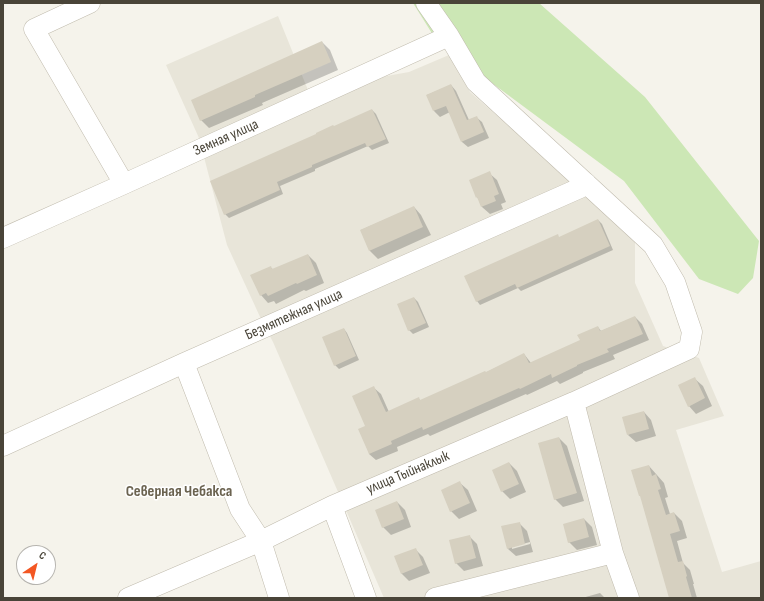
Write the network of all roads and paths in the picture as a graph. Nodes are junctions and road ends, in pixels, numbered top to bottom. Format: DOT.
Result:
graph roads {
  1 [pos="90,3"];
  2 [pos="426,3"];
  3 [pos="449,36"];
  4 [pos="586,183"];
  5 [pos="124,184"];
  6 [pos="3,238"];
  7 [pos="184,363"];
  8 [pos="574,402"];
  9 [pos="3,446"];
  10 [pos="332,506"];
  11 [pos="261,541"];
  12 [pos="613,553"];
  13 [pos="128,598"];
  14 [pos="278,598"];
  15 [pos="366,598"];
  16 [pos="435,598"];
  17 [pos="629,598"];
  1 -- 5 [label="street"];
  2 -- 3 [label="street"];
  3 -- 4 [label="street"];
  3 -- 5 [label="street, Земная улица"];
  4 -- 7 [label="street, Безмятежная улица"];
  4 -- 8 [label="street, улица Тыйнаклык"];
  5 -- 6 [label="street, Земная улица"];
  7 -- 9 [label="street, Безмятежная улица"];
  7 -- 11 [label="street"];
  8 -- 10 [label="street, улица Тыйнаклык"];
  8 -- 12 [label="street"];
  10 -- 11 [label="street, улица Тыйнаклык"];
  10 -- 15 [label="street"];
  11 -- 13 [label="street, улица Тыйнаклык"];
  11 -- 14 [label="street"];
  12 -- 16 [label="street"];
  12 -- 17 [label="street"];
}
